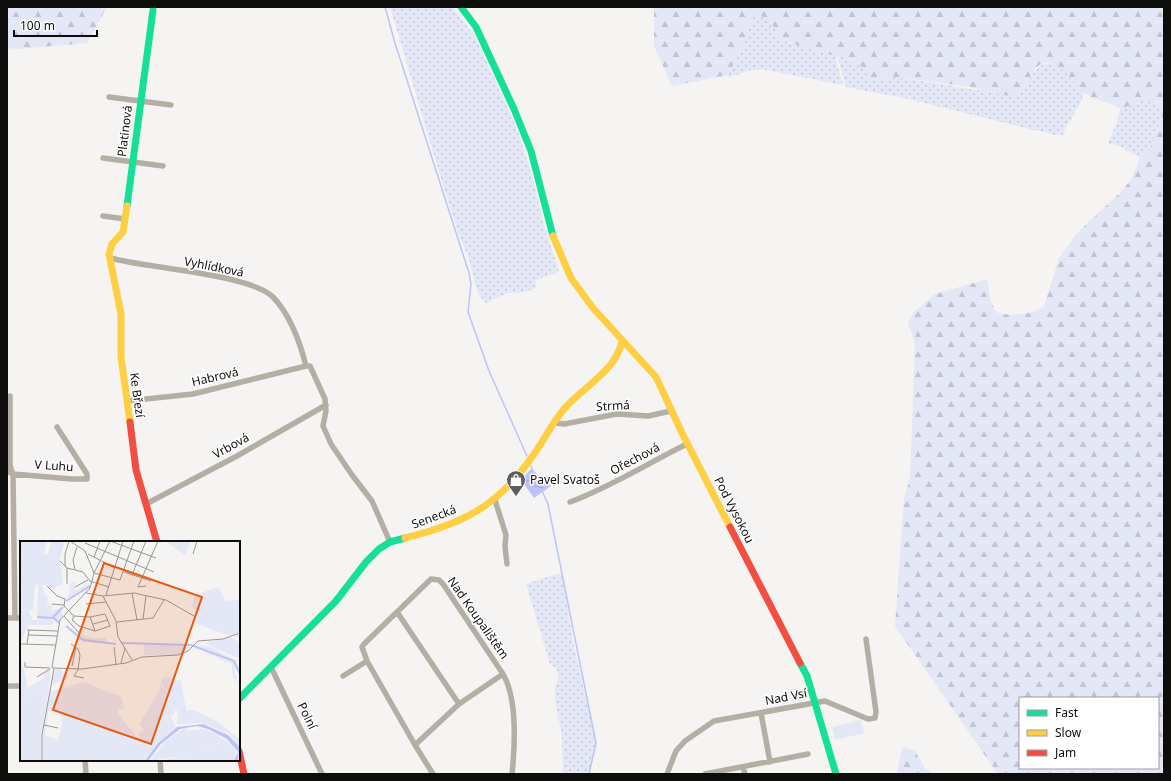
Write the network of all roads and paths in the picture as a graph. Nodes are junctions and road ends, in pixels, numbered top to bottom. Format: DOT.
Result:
graph roads {
  1 [pos="460,7"];
  2 [pos="154,10"];
  3 [pos="109,97"];
  4 [pos="140,101"];
  5 [pos="171,105"];
  6 [pos="103,158"];
  7 [pos="132,162"];
  8 [pos="163,166"];
  9 [pos="103,216"];
  10 [pos="125,219"];
  11 [pos="109,250"];
  12 [pos="110,258"];
  13 [pos="622,341"];
  14 [pos="306,366"];
  15 [pos="10,396"];
  16 [pos="127,401"];
  17 [pos="326,405"];
  18 [pos="671,411"];
  19 [pos="556,423"];
  20 [pos="57,427"];
  21 [pos="687,444"];
  22 [pos="7,471"];
  23 [pos="13,474"];
  24 [pos="495,500"];
  25 [pos="570,502"];
  26 [pos="146,504"];
  27 [pos="157,541"];
  28 [pos="390,542"];
  29 [pos="7,549"];
  30 [pos="14,551"];
  31 [pos="507,564"];
  32 [pos="397,612"];
  33 [pos="7,618"];
  34 [pos="18,618"];
  35 [pos="866,639"];
  36 [pos="367,661"];
  37 [pos="271,667"];
  38 [pos="503,674"];
  39 [pos="343,676"];
  40 [pos="20,686"];
  41 [pos="7,688"];
  42 [pos="240,698"];
  43 [pos="816,702"];
  44 [pos="459,704"];
  45 [pos="761,713"];
  46 [pos="415,745"];
  47 [pos="808,754"];
  48 [pos="240,756"];
  49 [pos="85,761"];
  50 [pos="160,761"];
  51 [pos="770,762"];
  52 [pos="743,767"];
  53 [pos="86,774"];
  54 [pos="161,774"];
  55 [pos="244,774"];
  56 [pos="322,774"];
  57 [pos="433,774"];
  58 [pos="512,774"];
  59 [pos="668,774"];
  60 [pos="705,774"];
  61 [pos="745,774"];
  62 [pos="836,774"];
  1 -- 13 [label="street, Pod Vysokou"];
  2 -- 4 [label="street, Platinová"];
  3 -- 4 [label="street"];
  4 -- 5 [label="street"];
  4 -- 7 [label="street, Platinová"];
  6 -- 7 [label="street"];
  7 -- 8 [label="street"];
  7 -- 10 [label="street, Platinová"];
  9 -- 10 [label="street"];
  10 -- 11 [label="street, Platinová"];
  11 -- 12 [label="street, Ke Březí"];
  12 -- 14 [label="street, Vyhlídková"];
  12 -- 16 [label="street, Ke Březí"];
  13 -- 18 [label="street, Pod Vysokou"];
  13 -- 19 [label="street, Senecká"];
  14 -- 16 [label="street, Habrová"];
  14 -- 17 [label="street, Vyhlídková"];
  15 -- 23 [label="street"];
  16 -- 26 [label="street, Ke Březí"];
  17 -- 26 [label="street, Vrbová"];
  17 -- 28 [label="street"];
  18 -- 19 [label="street, Strmá"];
  18 -- 21 [label="street, Pod Vysokou"];
  19 -- 24 [label="street, Senecká"];
  20 -- 23 [label="street, V Luhu"];
  21 -- 25 [label="street, Ořechová"];
  21 -- 43 [label="street, Pod Vysokou"];
  22 -- 23 [label="street, V Luhu"];
  23 -- 30 [label="street"];
  24 -- 28 [label="street, Senecká"];
  24 -- 31 [label="street"];
  26 -- 27 [label="street, Ke Březí"];
  28 -- 37 [label="street, Senecká"];
  29 -- 30 [label="street"];
  30 -- 34 [label="street"];
  32 -- 36 [label="street, Nad Koupalištěm"];
  32 -- 38 [label="street, Nad Koupalištěm"];
  32 -- 44 [label="street"];
  33 -- 34 [label="street"];
  35 -- 43 [label="street"];
  36 -- 39 [label="street"];
  36 -- 46 [label="street, Nad Koupalištěm"];
  37 -- 42 [label="street, Senecká"];
  37 -- 56 [label="street, Polní"];
  38 -- 44 [label="street, Nad Koupalištěm"];
  38 -- 58 [label="street, Nad Koupalištěm"];
  40 -- 41 [label="street"];
  43 -- 45 [label="street, Nad Vsí"];
  43 -- 62 [label="street, Pod Vysokou"];
  44 -- 46 [label="street, Nad Koupalištěm"];
  45 -- 51 [label="street, Nad Vsí"];
  45 -- 59 [label="street, Nad Vsí"];
  46 -- 57 [label="street, Nad Koupalištěm"];
  47 -- 51 [label="street"];
  48 -- 55 [label="street"];
  49 -- 53 [label="street"];
  50 -- 54 [label="street"];
  51 -- 52 [label="street"];
  52 -- 60 [label="street"];
  52 -- 61 [label="street"];
}
